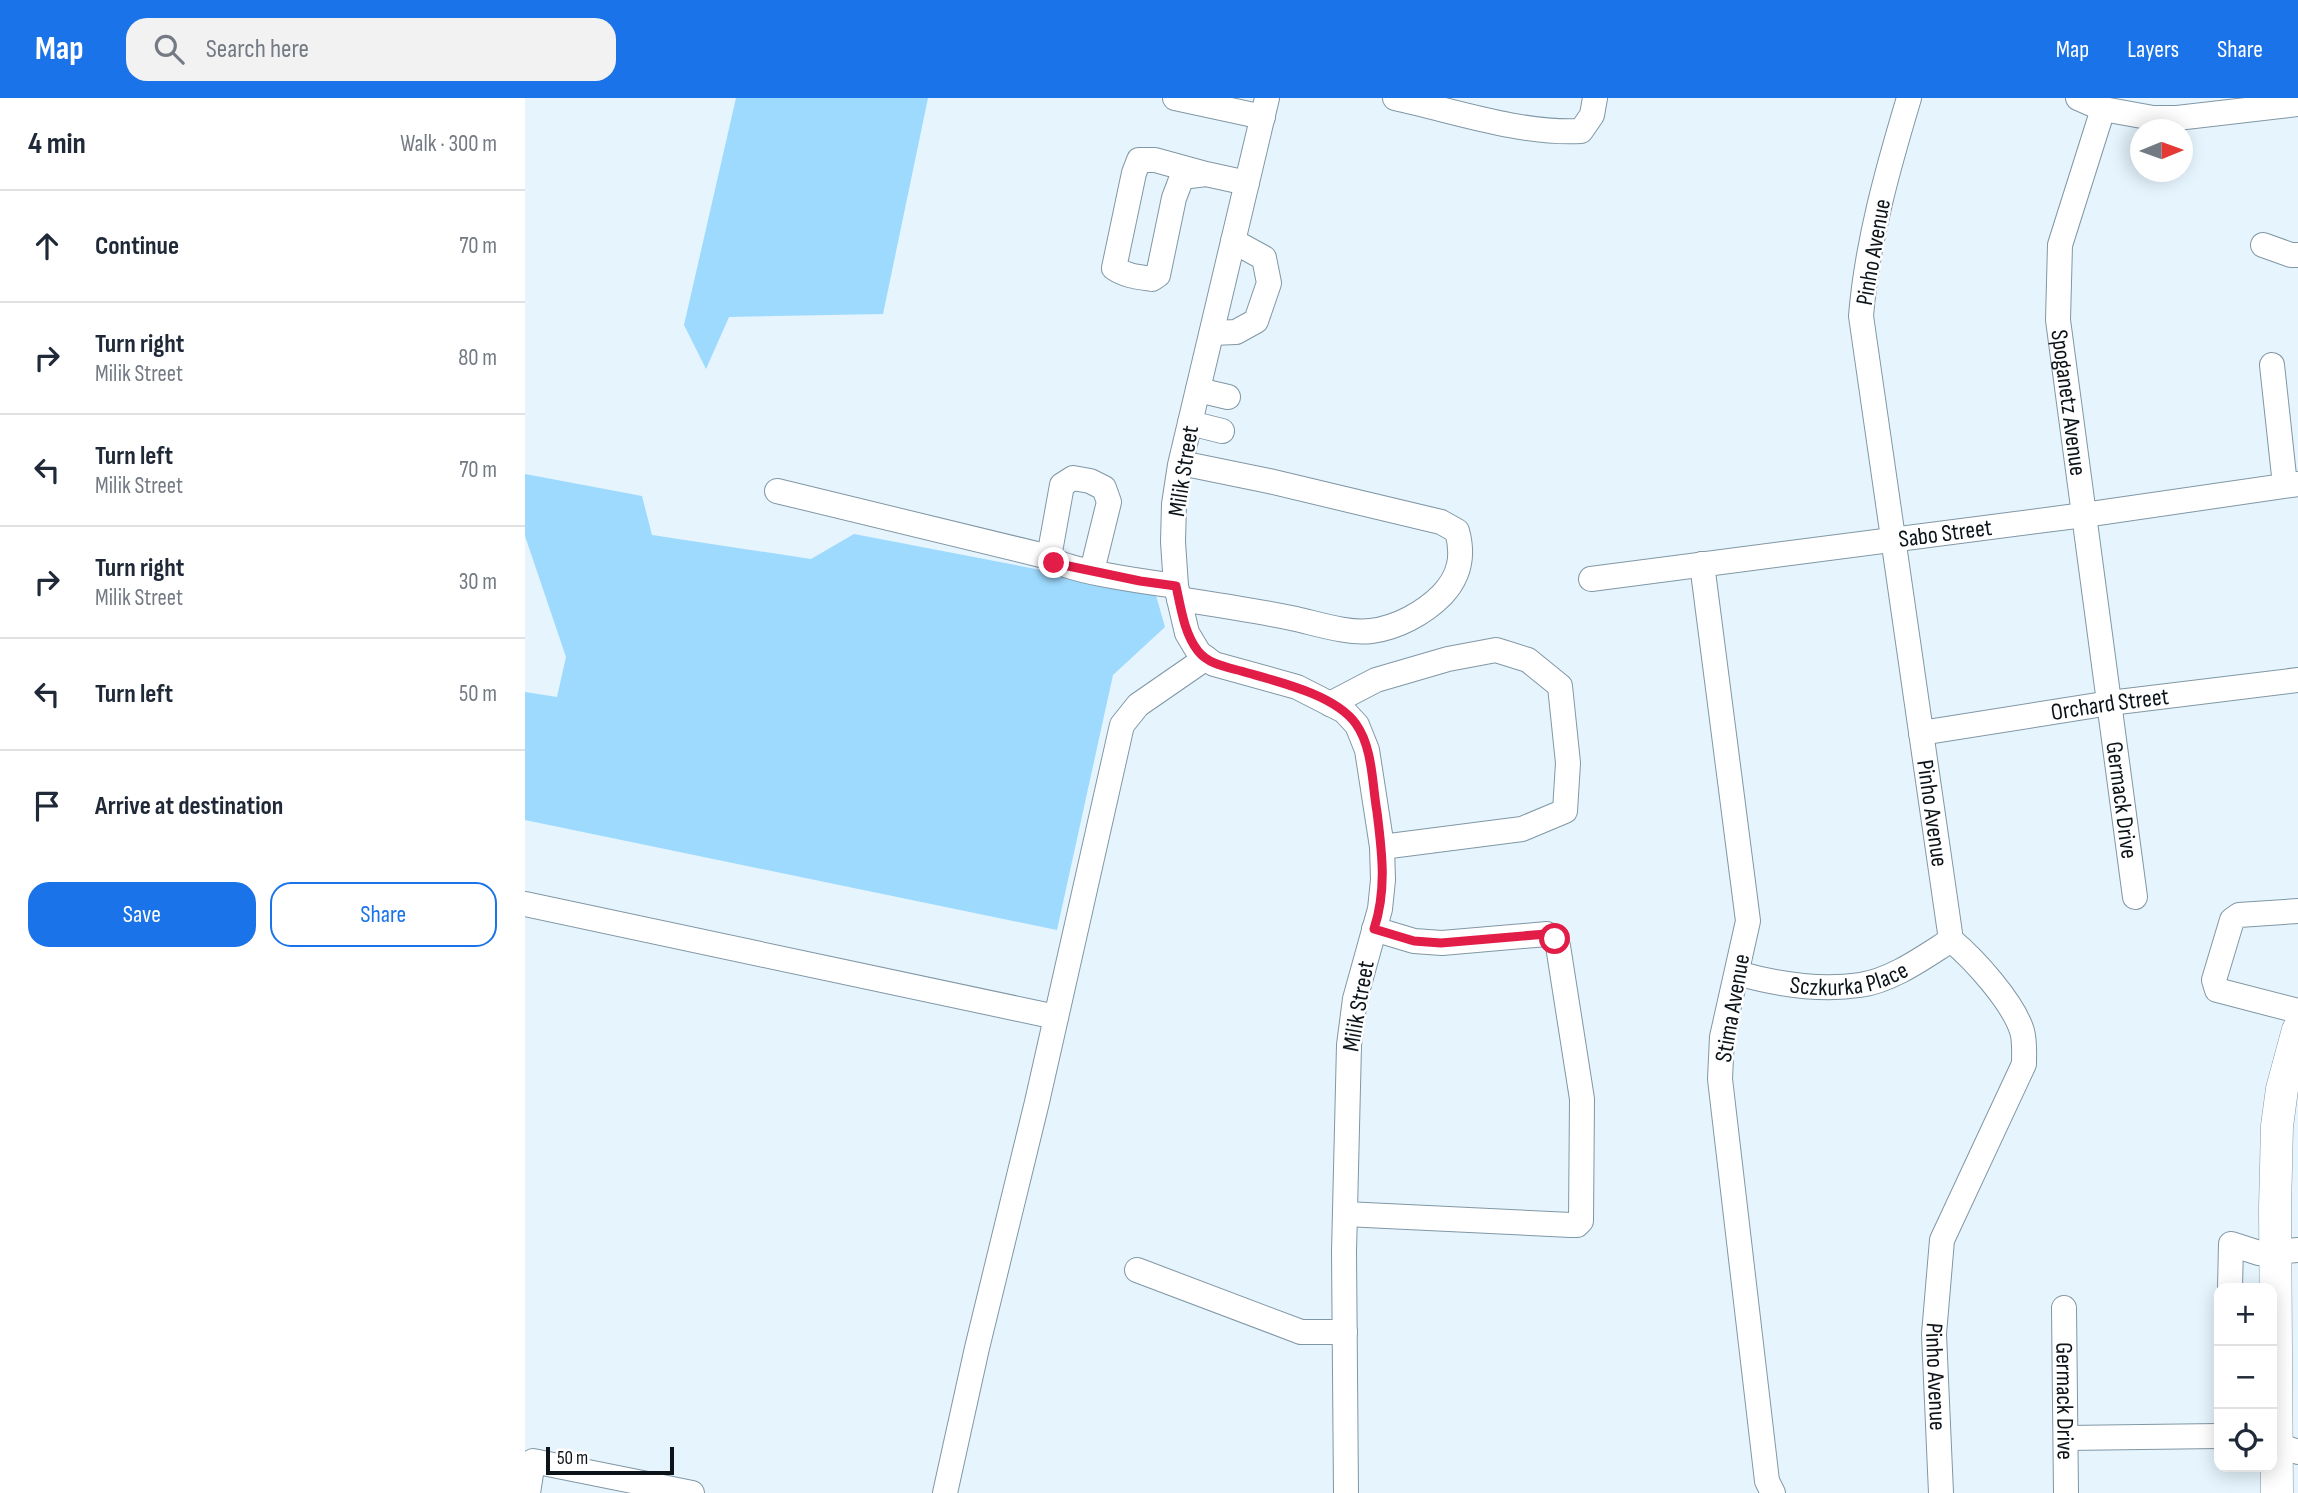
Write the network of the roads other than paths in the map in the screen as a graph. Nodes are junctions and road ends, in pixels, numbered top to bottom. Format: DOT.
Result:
graph roads {
  1 [pos="1395,98"];
  2 [pos="1595,98"];
  3 [pos="1909,98"];
  4 [pos="2078,98"];
  5 [pos="1191,100"];
  6 [pos="2298,104"];
  7 [pos="1265,108"];
  8 [pos="2103,108"];
  9 [pos="1206,174"];
  10 [pos="1247,183"];
  11 [pos="1233,240"];
  12 [pos="2263,245"];
  13 [pos="2298,255"];
  14 [pos="1212,332"];
  15 [pos="2272,365"];
  16 [pos="1198,390"];
  17 [pos="1228,397"];
  18 [pos="1190,423"];
  19 [pos="1222,431"];
  20 [pos="1181,463"];
  21 [pos="2292,485"];
  22 [pos="776,491"];
  23 [pos="2084,515"];
  24 [pos="1893,539"];
  25 [pos="1049,558"];
  26 [pos="1702,564"];
  27 [pos="1092,571"];
  28 [pos="1591,579"];
  29 [pos="1178,592"];
  30 [pos="1206,658"];
  31 [pos="2298,680"];
  32 [pos="2109,703"];
  33 [pos="1331,704"];
  34 [pos="1921,733"];
  35 [pos="1382,847"];
  36 [pos="2135,897"];
  37 [pos="525,904"];
  38 [pos="2298,911"];
  39 [pos="1374,929"];
  40 [pos="1951,940"];
  41 [pos="1737,973"];
  42 [pos="2298,1011"];
  43 [pos="1056,1017"];
  44 [pos="2297,1040"];
  45 [pos="1345,1214"];
  46 [pos="2287,1250"];
  47 [pos="1137,1270"];
  48 [pos="2229,1283"];
  49 [pos="2064,1308"];
  50 [pos="1345,1332"];
  51 [pos="2275,1346"];
  52 [pos="2277,1389"];
  53 [pos="2214,1436"];
  54 [pos="2066,1438"];
  55 [pos="2282,1447"];
  56 [pos="528,1493"];
  57 [pos="692,1493"];
  58 [pos="945,1493"];
  59 [pos="1346,1493"];
  60 [pos="1773,1493"];
  61 [pos="1941,1493"];
  62 [pos="2066,1493"];
  63 [pos="2277,1493"];
  1 -- 2 [label="street"];
  3 -- 24 [label="street, Pinho Avenue"];
  4 -- 8 [label="street"];
  5 -- 7 [label="street"];
  6 -- 8 [label="street"];
  7 -- 10 [label="street, Milik Street"];
  8 -- 23 [label="street, Spoganetz Avenue"];
  9 -- 9 [label="street"];
  9 -- 10 [label="street"];
  10 -- 11 [label="street, Milik Street"];
  11 -- 14 [label="street, Milik Street"];
  11 -- 14 [label="street"];
  12 -- 13 [label="street"];
  14 -- 16 [label="street, Milik Street"];
  15 -- 21 [label="street"];
  16 -- 17 [label="street"];
  16 -- 18 [label="street, Milik Street"];
  18 -- 19 [label="street"];
  18 -- 20 [label="street, Milik Street"];
  20 -- 29 [label="street, Milik Street"];
  20 -- 29 [label="street"];
  21 -- 23 [label="street, Sabo Street"];
  22 -- 25 [label="street"];
  23 -- 24 [label="street, Sabo Street"];
  23 -- 32 [label="street, Spoganetz Avenue"];
  24 -- 26 [label="street, Sabo Street"];
  24 -- 34 [label="street, Pinho Avenue"];
  25 -- 27 [label="street"];
  25 -- 27 [label="street"];
  26 -- 28 [label="street, Sabo Street"];
  26 -- 41 [label="street, Stima Avenue"];
  27 -- 29 [label="street"];
  29 -- 30 [label="street, Milik Street"];
  30 -- 33 [label="street, Milik Street"];
  30 -- 43 [label="street"];
  31 -- 32 [label="street, Orchard Street"];
  32 -- 34 [label="street, Orchard Street"];
  32 -- 36 [label="street, Germack Drive"];
  33 -- 35 [label="street, Milik Street"];
  33 -- 35 [label="street"];
  34 -- 40 [label="street, Pinho Avenue"];
  35 -- 39 [label="street, Milik Street"];
  37 -- 43 [label="street"];
  38 -- 42 [label="street"];
  39 -- 45 [label="street, Milik Street"];
  39 -- 45 [label="street"];
  40 -- 41 [label="street, Sczkurka Place"];
  40 -- 61 [label="street, Pinho Avenue"];
  41 -- 60 [label="street, Stima Avenue"];
  43 -- 58 [label="street"];
  44 -- 46 [label="main road"];
  45 -- 50 [label="street, Milik Street"];
  46 -- 48 [label="street"];
  46 -- 51 [label="main road"];
  47 -- 50 [label="street"];
  49 -- 54 [label="street, Germack Drive"];
  50 -- 59 [label="street, Milik Street"];
  52 -- 55 [label="main road"];
  53 -- 54 [label="street"];
  54 -- 62 [label="street, Germack Drive"];
  55 -- 63 [label="main road"];
  56 -- 57 [label="street"];
}
